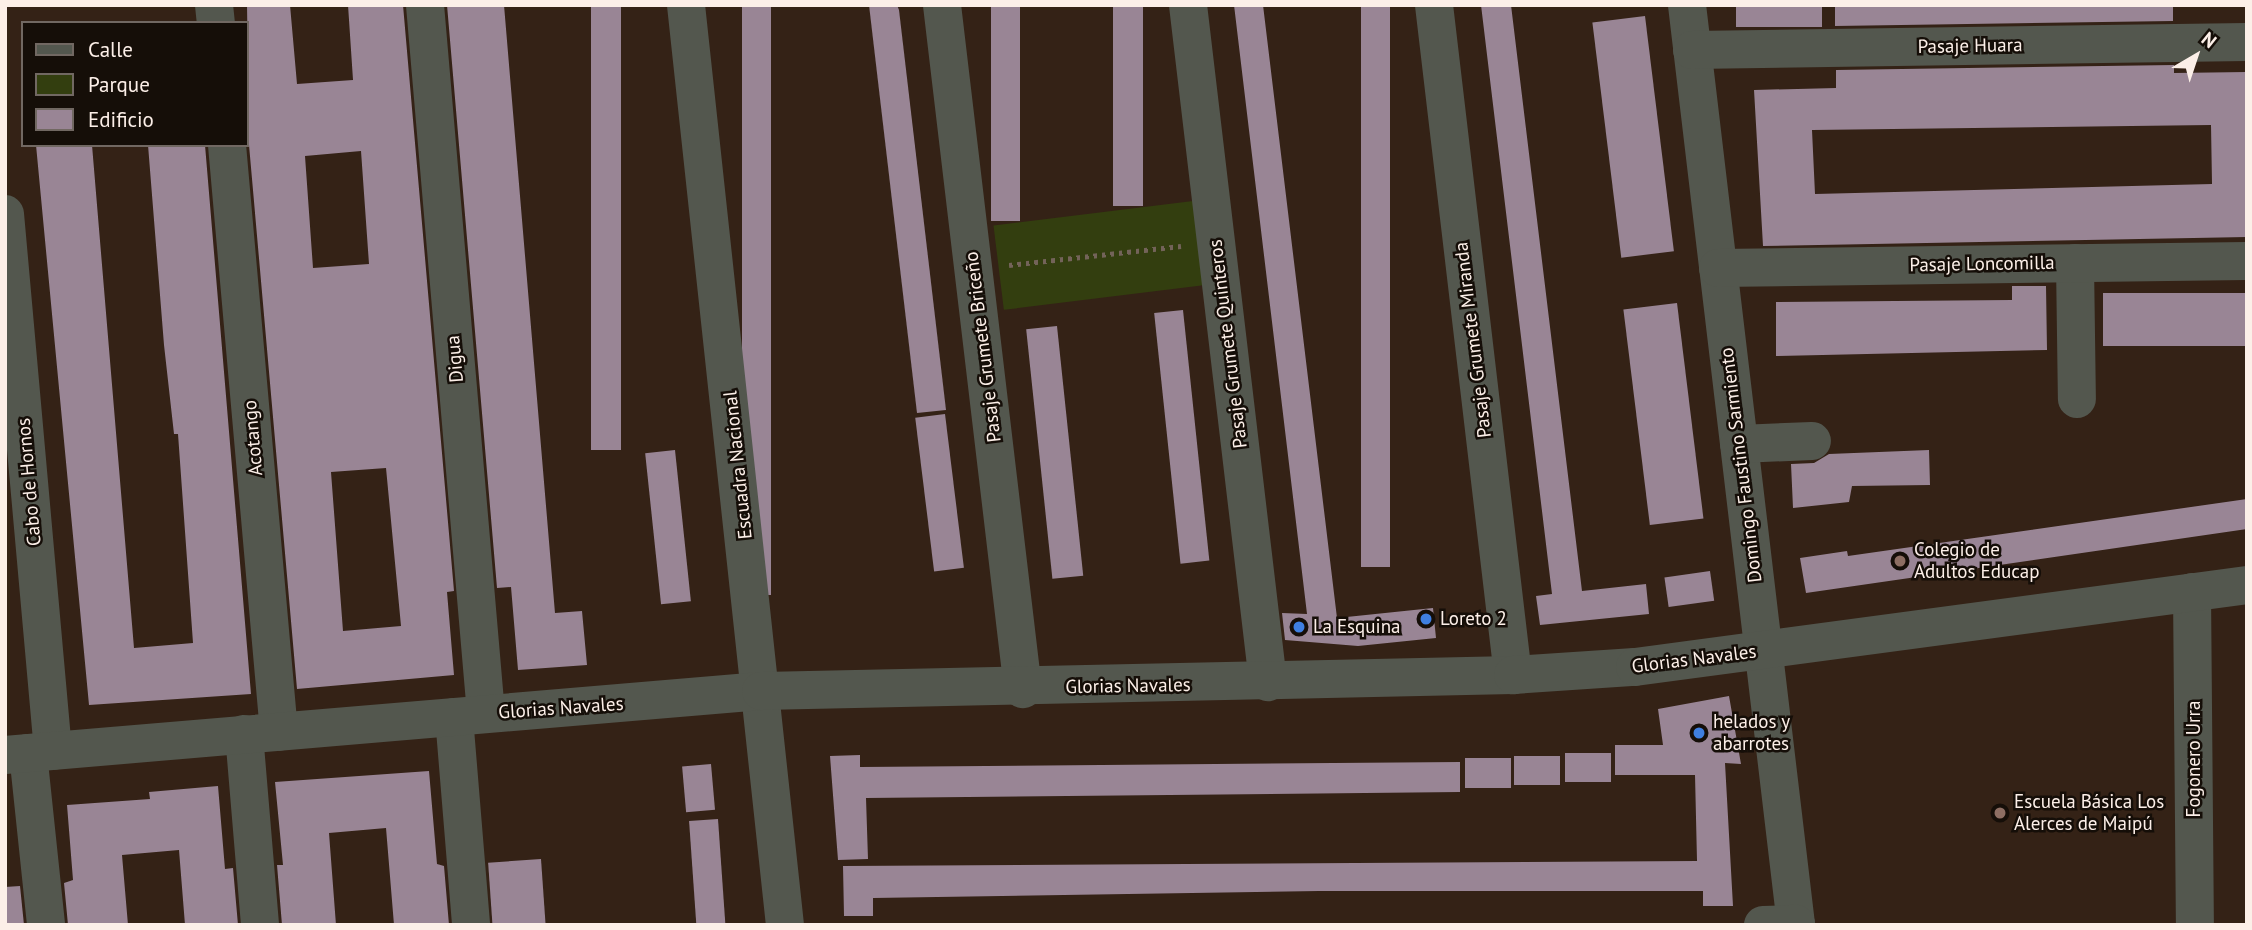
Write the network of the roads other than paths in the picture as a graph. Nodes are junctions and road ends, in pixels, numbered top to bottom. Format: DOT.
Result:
graph roads {
  1 [pos="425,5"];
  2 [pos="686,5"];
  3 [pos="942,5"];
  4 [pos="1188,5"];
  5 [pos="1434,5"];
  6 [pos="1687,5"];
  7 [pos="2247,42"];
  8 [pos="1692,50"];
  9 [pos="227,147"];
  10 [pos="6,238"];
  11 [pos="2247,261"];
  12 [pos="2075,263"];
  13 [pos="1718,268"];
  14 [pos="11,346"];
  15 [pos="2077,399"];
  16 [pos="1812,441"];
  17 [pos="1739,444"];
  18 [pos="2247,585"];
  19 [pos="2192,592"];
  20 [pos="1763,651"];
  21 [pos="1513,676"];
  22 [pos="1268,682"];
  23 [pos="1023,688"];
  24 [pos="761,691"];
  25 [pos="470,715"];
  26 [pos="262,733"];
  27 [pos="29,753"];
  28 [pos="1796,924"];
  29 [pos="46,925"];
  30 [pos="260,925"];
  31 [pos="471,925"];
  32 [pos="785,925"];
  33 [pos="1763,925"];
  34 [pos="2195,925"];
  1 -- 25 [label="street, Digua"];
  2 -- 24 [label="street, Escuadra Nacional"];
  3 -- 23 [label="street, Pasaje Grumete Briceño"];
  4 -- 22 [label="street, Pasaje Grumete Quinteros"];
  5 -- 21 [label="street, Pasaje Grumete Miranda"];
  6 -- 8 [label="street, Domingo Faustino Sarmiento"];
  7 -- 8 [label="street, Pasaje Huara"];
  8 -- 13 [label="street, Domingo Faustino Sarmiento"];
  9 -- 26 [label="street, Acotango"];
  10 -- 14 [label="street, Cabo de Hornos"];
  11 -- 12 [label="street, Pasaje Loncomilla"];
  12 -- 13 [label="street, Pasaje Loncomilla"];
  12 -- 15 [label="street"];
  13 -- 17 [label="street, Domingo Faustino Sarmiento"];
  14 -- 27 [label="street, Cabo de Hornos"];
  16 -- 17 [label="street"];
  17 -- 20 [label="street, Domingo Faustino Sarmiento"];
  18 -- 19 [label="street, Glorias Navales"];
  19 -- 20 [label="street, Glorias Navales"];
  19 -- 34 [label="street, Fogonero Urra"];
  20 -- 21 [label="street, Glorias Navales"];
  20 -- 28 [label="street, Domingo Faustino Sarmiento"];
  21 -- 22 [label="street, Glorias Navales"];
  22 -- 23 [label="street, Glorias Navales"];
  23 -- 24 [label="street, Glorias Navales"];
  24 -- 25 [label="street, Glorias Navales"];
  24 -- 32 [label="street, Escuadra Nacional"];
  25 -- 26 [label="street, Glorias Navales"];
  25 -- 31 [label="street, Digua"];
  26 -- 27 [label="street, Glorias Navales"];
  26 -- 30 [label="street, Acotango"];
  27 -- 29 [label="street, Cabo de Hornos"];
  28 -- 33 [label="street"];
}
